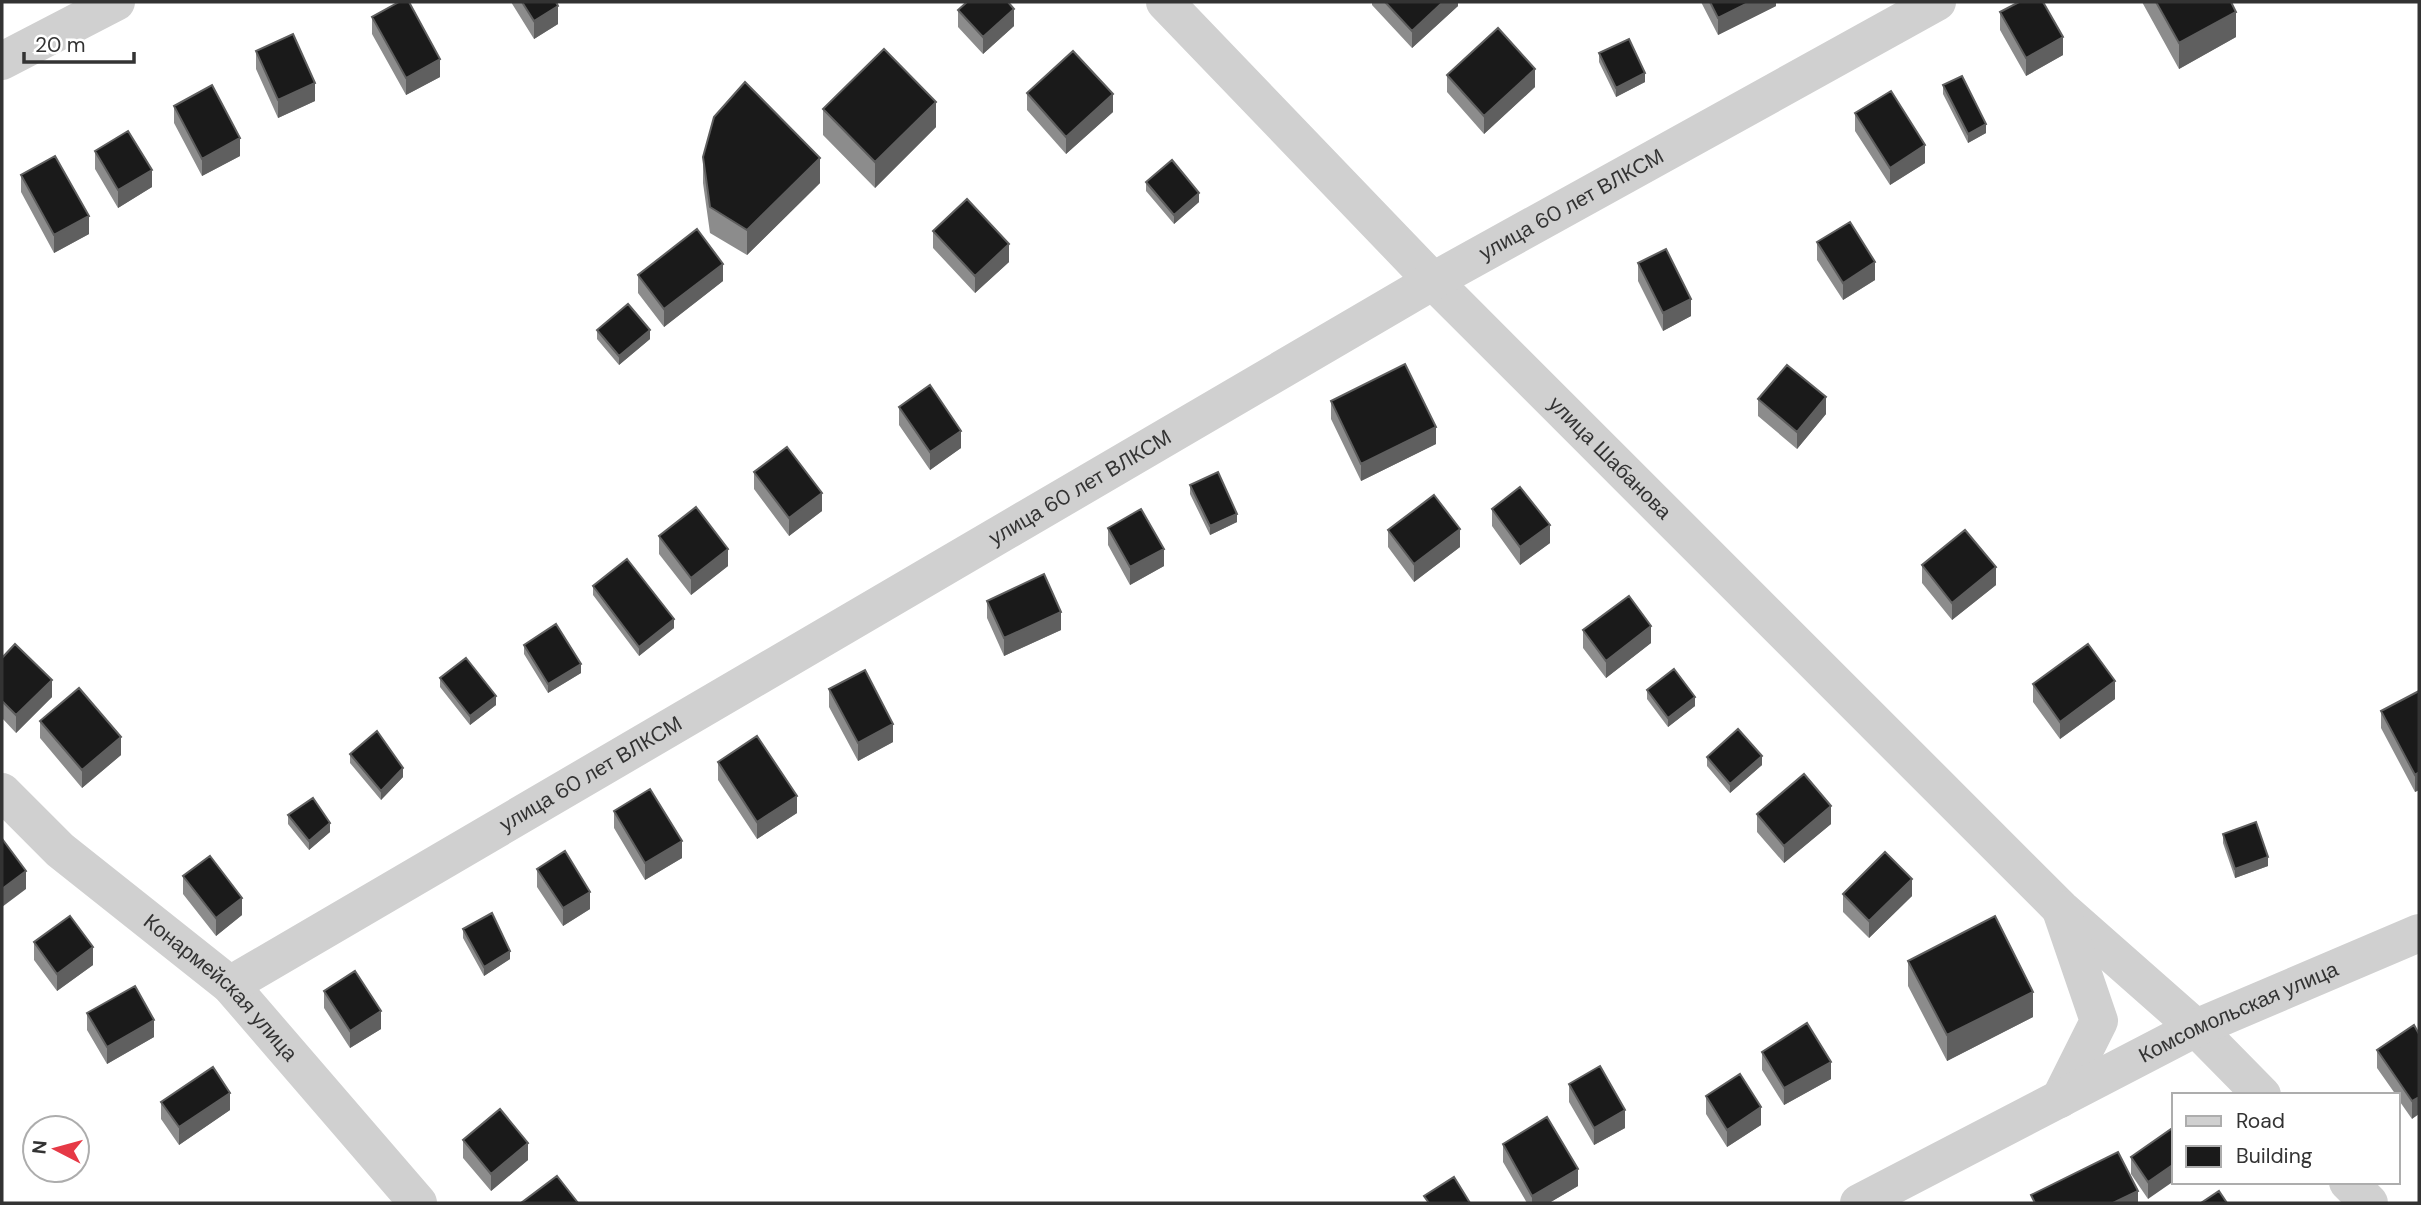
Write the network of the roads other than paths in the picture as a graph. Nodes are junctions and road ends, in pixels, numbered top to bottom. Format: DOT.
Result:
graph roads {
  1 [pos="116,2"];
  2 [pos="1165,2"];
  3 [pos="1937,2"];
  4 [pos="2,61"];
  5 [pos="1433,281"];
  6 [pos="2,792"];
  7 [pos="2061,909"];
  8 [pos="2419,933"];
  9 [pos="230,985"];
  10 [pos="2196,1028"];
  11 [pos="2260,1093"];
  12 [pos="2060,1099"];
  13 [pos="2350,1184"];
  14 [pos="418,1203"];
  15 [pos="1859,1203"];
  16 [pos="2369,1203"];
  1 -- 4 [label="street"];
  2 -- 5 [label="street, улица Шабанова"];
  3 -- 5 [label="street, улица 60 лет ВЛКСМ"];
  5 -- 7 [label="street, улица Шабанова"];
  5 -- 9 [label="street, улица 60 лет ВЛКСМ"];
  6 -- 9 [label="street, Конармейская улица"];
  7 -- 10 [label="street, улица Шабанова"];
  7 -- 12 [label="street, улица Шабанова"];
  8 -- 10 [label="street, Комсомольская улица"];
  9 -- 14 [label="street, Конармейская улица"];
  10 -- 11 [label="street, улица Шабанова"];
  10 -- 12 [label="street, Комсомольская улица"];
  12 -- 15 [label="street, Комсомольская улица"];
  13 -- 16 [label="street"];
}
